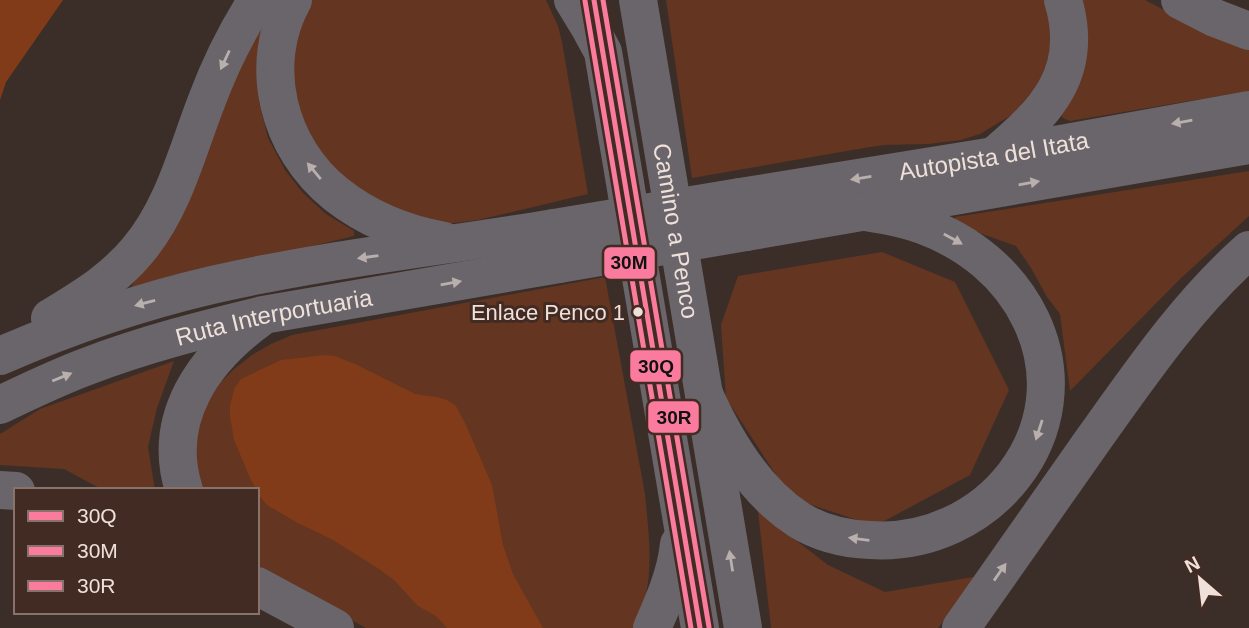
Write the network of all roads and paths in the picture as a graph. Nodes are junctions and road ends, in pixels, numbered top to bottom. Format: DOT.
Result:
graph roads {
  1 [pos="257,0"];
  2 [pos="293,0"];
  3 [pos="573,0"];
  4 [pos="638,0"];
  5 [pos="1063,0"];
  6 [pos="1180,0"];
  7 [pos="1249,32"];
  8 [pos="1249,110"];
  9 [pos="1249,145"];
  10 [pos="994,156"];
  11 [pos="865,212"];
  12 [pos="743,215"];
  13 [pos="459,243"];
  14 [pos="556,246"];
  15 [pos="1249,250"];
  16 [pos="263,315"];
  17 [pos="0,354"];
  18 [pos="704,394"];
  19 [pos="0,405"];
  20 [pos="184,488"];
  21 [pos="681,522"];
  22 [pos="259,587"];
  23 [pos="259,605"];
  24 [pos="298,628"];
  25 [pos="335,628"];
  26 [pos="652,628"];
  27 [pos="699,628"];
  28 [pos="743,628"];
  29 [pos="961,628"];
  1 -- 17 [label="highway, one-way"];
  13 -- 2 [label="highway, one-way"];
  3 -- 21 [label="highway, Camino a Penco"];
  4 -- 18 [label="highway, Camino a Penco"];
  5 -- 10 [label="highway"];
  6 -- 7 [label="highway"];
  8 -- 10 [label="highway, Autopista del Itata, one-way"];
  11 -- 9 [label="highway, Autopista del Itata, one-way"];
  10 -- 12 [label="highway, Autopista del Itata, one-way"];
  11 -- 12 [label="highway, Autopista del Itata"];
  11 -- 18 [label="highway, one-way"];
  12 -- 14 [label="highway, bridge"];
  13 -- 14 [label="highway, Ruta Interportuaria"];
  13 -- 17 [label="highway, Ruta Interportuaria, one-way"];
  16 -- 14 [label="highway, Ruta Interportuaria, one-way"];
  29 -- 15 [label="highway, one-way"];
  19 -- 16 [label="highway, Ruta Interportuaria, one-way"];
  16 -- 20 [label="highway"];
  28 -- 18 [label="highway, Camino a Penco, one-way"];
  21 -- 26 [label="highway"];
  21 -- 27 [label="highway, Camino a Penco"];
  22 -- 25 [label="highway"];
  23 -- 24 [label="highway"];
}
